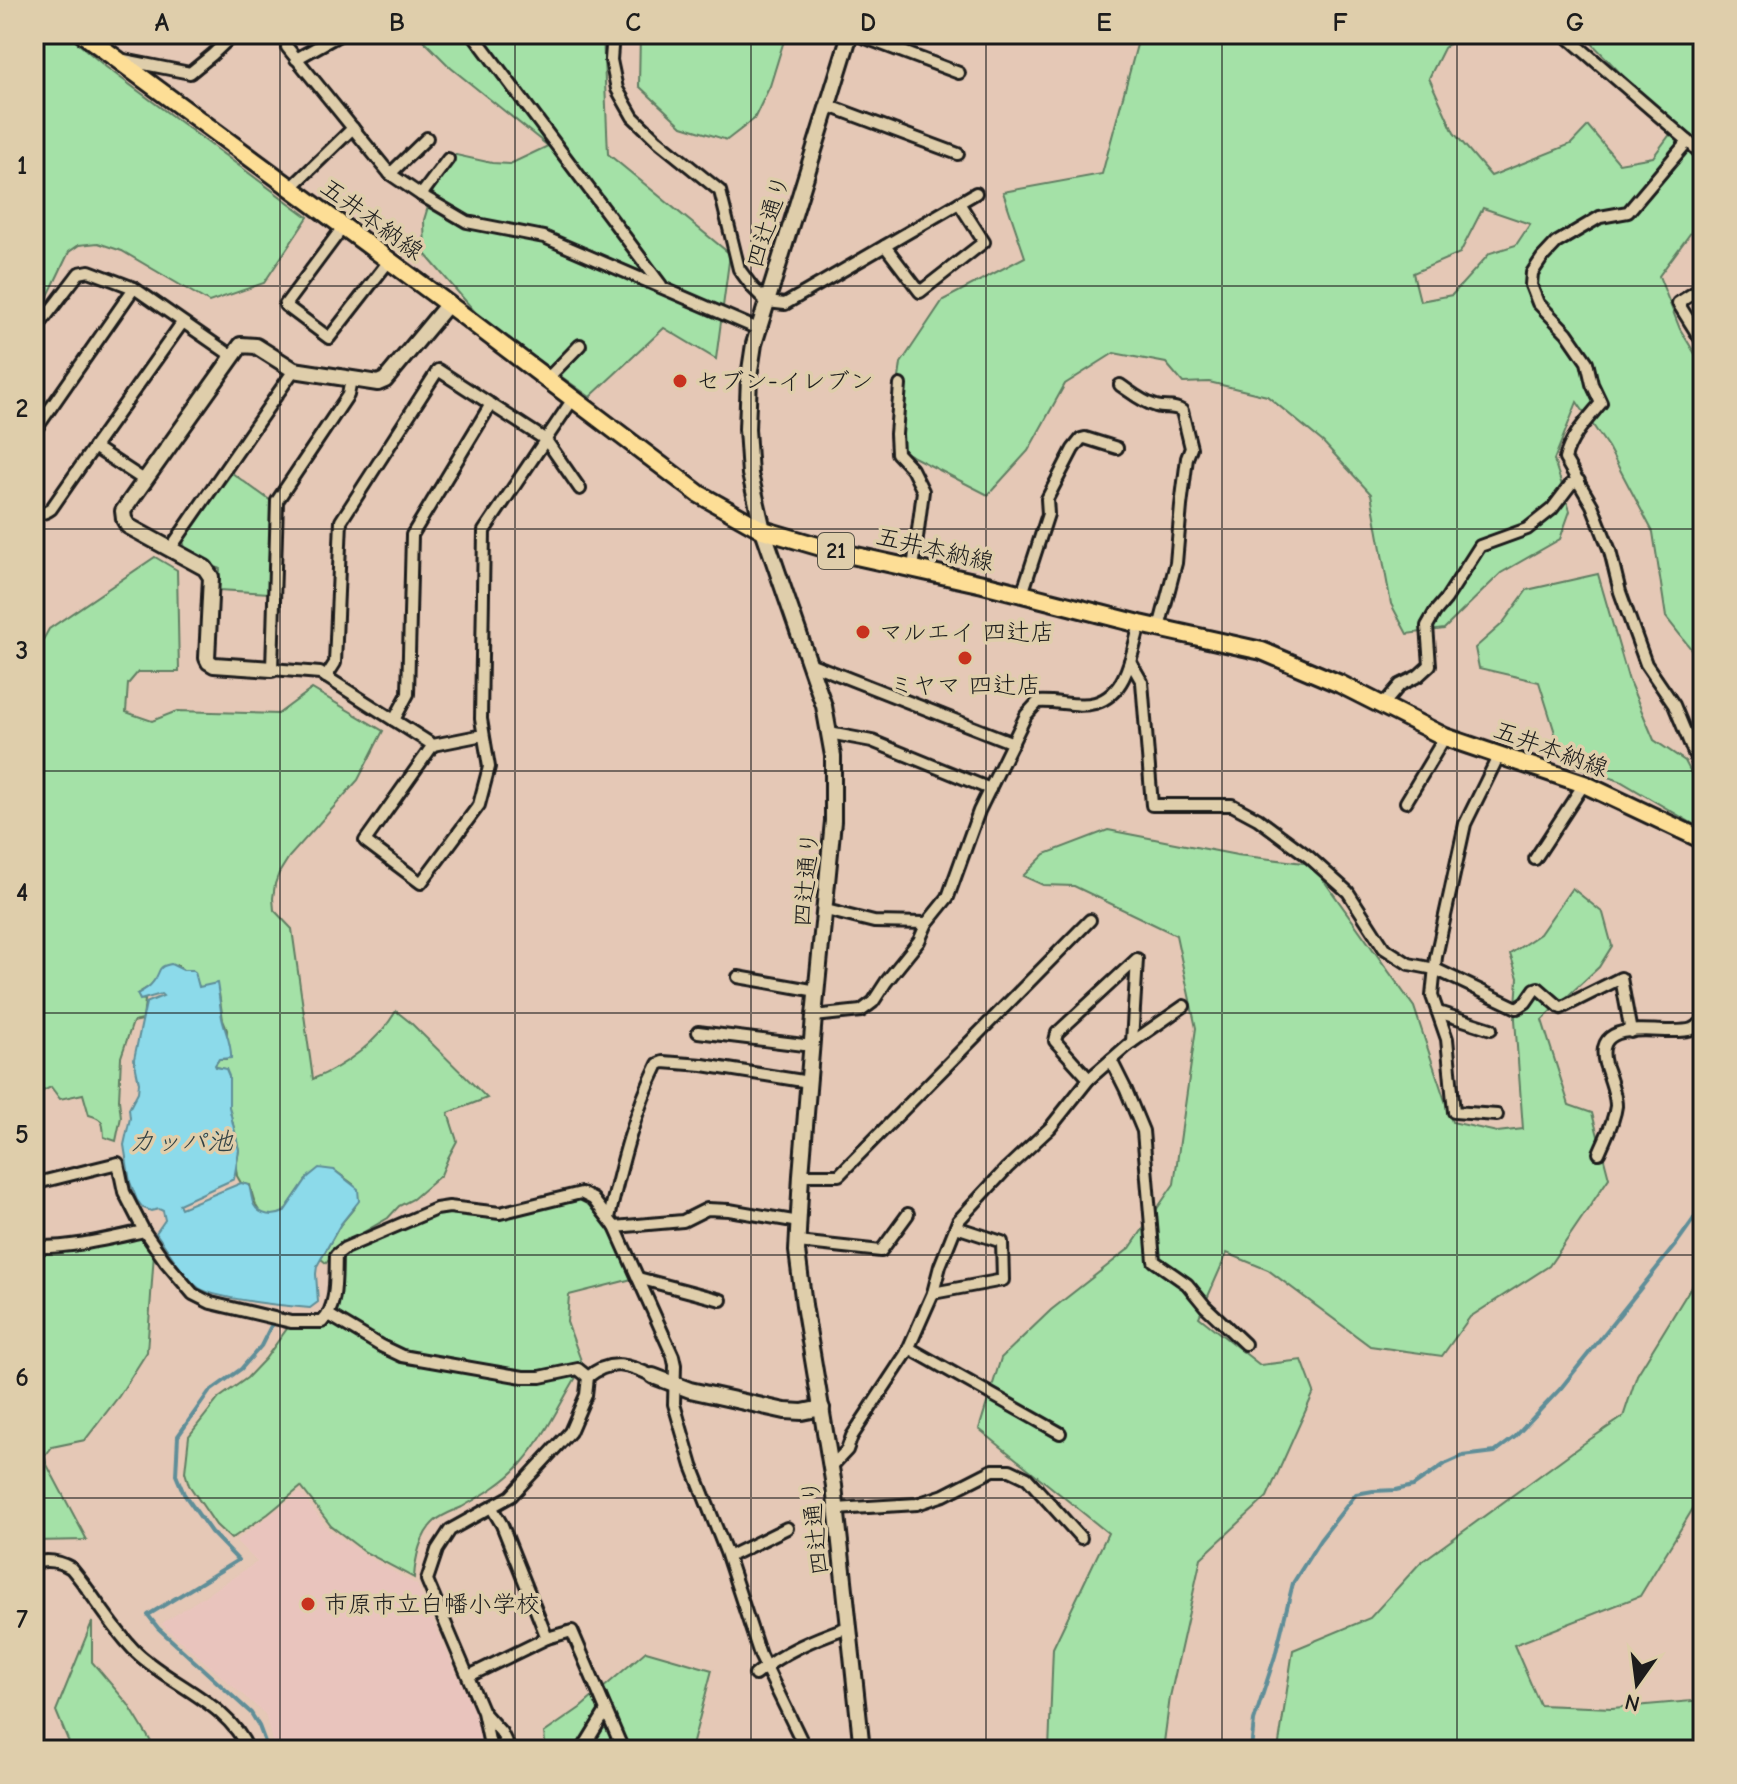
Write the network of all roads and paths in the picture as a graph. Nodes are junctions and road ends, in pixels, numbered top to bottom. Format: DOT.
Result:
graph roads {
  1 [pos="83,34"];
  2 [pos="234,34"];
  3 [pos="341,34"];
  4 [pos="473,34"];
  5 [pos="613,34"];
  6 [pos="852,34"];
  7 [pos="1564,34"];
  8 [pos="287,47"];
  9 [pos="116,58"];
  10 [pos="296,59"];
  11 [pos="959,73"];
  12 [pos="827,105"];
  13 [pos="353,128"];
  14 [pos="427,138"];
  15 [pos="1688,141"];
  16 [pos="958,154"];
  17 [pos="1703,156"];
  18 [pos="448,159"];
  19 [pos="390,174"];
  20 [pos="290,189"];
  21 [pos="976,193"];
  22 [pos="421,195"];
  23 [pos="959,203"];
  24 [pos="343,227"];
  25 [pos="885,246"];
  26 [pos="389,261"];
  27 [pos="1703,287"];
  28 [pos="134,288"];
  29 [pos="663,288"];
  30 [pos="767,302"];
  31 [pos="448,304"];
  32 [pos="182,323"];
  33 [pos="758,329"];
  34 [pos="34,332"];
  35 [pos="1703,343"];
  36 [pos="580,345"];
  37 [pos="232,356"];
  38 [pos="294,370"];
  39 [pos="351,379"];
  40 [pos="547,379"];
  41 [pos="900,385"];
  42 [pos="1120,385"];
  43 [pos="573,399"];
  44 [pos="491,404"];
  45 [pos="34,432"];
  46 [pos="546,440"];
  47 [pos="94,447"];
  48 [pos="1117,448"];
  49 [pos="144,480"];
  50 [pos="1579,481"];
  51 [pos="580,489"];
  52 [pos="34,509"];
  53 [pos="763,530"];
  54 [pos="170,549"];
  55 [pos="913,569"];
  56 [pos="1022,594"];
  57 [pos="1140,624"];
  58 [pos="1159,628"];
  59 [pos="1130,661"];
  60 [pos="809,663"];
  61 [pos="272,669"];
  62 [pos="326,677"];
  63 [pos="1382,706"];
  64 [pos="394,720"];
  65 [pos="829,733"];
  66 [pos="483,735"];
  67 [pos="1445,737"];
  68 [pos="1013,743"];
  69 [pos="433,745"];
  70 [pos="1499,755"];
  71 [pos="1703,775"];
  72 [pos="1584,784"];
  73 [pos="990,789"];
  74 [pos="1406,802"];
  75 [pos="1703,840"];
  76 [pos="1535,859"];
  77 [pos="826,910"];
  78 [pos="1090,920"];
  79 [pos="927,923"];
  80 [pos="1435,969"];
  81 [pos="738,977"];
  82 [pos="817,991"];
  83 [pos="1184,1006"];
  84 [pos="1438,1012"];
  85 [pos="814,1016"];
  86 [pos="1703,1022"];
  87 [pos="1491,1029"];
  88 [pos="698,1032"];
  89 [pos="1631,1032"];
  90 [pos="1132,1042"];
  91 [pos="812,1046"];
  92 [pos="1111,1060"];
  93 [pos="1089,1079"];
  94 [pos="809,1082"];
  95 [pos="1497,1115"];
  96 [pos="1599,1153"];
  97 [pos="801,1175"];
  98 [pos="45,1181"];
  99 [pos="908,1214"];
  100 [pos="799,1222"];
  101 [pos="612,1223"];
  102 [pos="956,1227"];
  103 [pos="144,1231"];
  104 [pos="798,1242"];
  105 [pos="34,1247"];
  106 [pos="638,1278"];
  107 [pos="933,1293"];
  108 [pos="721,1300"];
  109 [pos="329,1315"];
  110 [pos="1245,1344"];
  111 [pos="909,1348"];
  112 [pos="653,1376"];
  113 [pos="588,1377"];
  114 [pos="673,1385"];
  115 [pos="822,1408"];
  116 [pos="1060,1433"];
  117 [pos="831,1467"];
  118 [pos="492,1508"];
  119 [pos="836,1509"];
  120 [pos="787,1528"];
  121 [pos="1081,1538"];
  122 [pos="728,1557"];
  123 [pos="34,1563"];
  124 [pos="848,1627"];
  125 [pos="547,1638"];
  126 [pos="766,1666"];
  127 [pos="755,1675"];
  128 [pos="469,1676"];
  129 [pos="606,1711"];
  130 [pos="483,1712"];
  131 [pos="248,1750"];
  132 [pos="491,1750"];
  133 [pos="510,1750"];
  134 [pos="582,1750"];
  135 [pos="623,1750"];
  136 [pos="806,1750"];
  137 [pos="862,1750"];
  1 -- 9 [label="main road, 五井本納線 / 21"];
  2 -- 9 [label="street"];
  3 -- 10 [label="street"];
  4 -- 29 [label="street"];
  5 -- 30 [label="street"];
  6 -- 11 [label="street"];
  6 -- 12 [label="street, 四辻通り"];
  7 -- 15 [label="street"];
  8 -- 10 [label="street"];
  9 -- 20 [label="main road, 五井本納線 / 21"];
  10 -- 13 [label="street"];
  12 -- 16 [label="street"];
  12 -- 30 [label="street, 四辻通り"];
  13 -- 19 [label="street"];
  13 -- 20 [label="street"];
  14 -- 19 [label="street"];
  15 -- 17 [label="street"];
  15 -- 50 [label="street"];
  18 -- 22 [label="street"];
  19 -- 22 [label="street"];
  20 -- 24 [label="main road, 五井本納線 / 21"];
  21 -- 23 [label="street"];
  22 -- 29 [label="street"];
  23 -- 25 [label="street"];
  23 -- 25 [label="street"];
  24 -- 26 [label="main road, 五井本納線 / 21"];
  24 -- 26 [label="street"];
  25 -- 30 [label="street"];
  26 -- 31 [label="main road, 五井本納線 / 21"];
  27 -- 35 [label="street"];
  28 -- 32 [label="street"];
  28 -- 34 [label="street"];
  28 -- 45 [label="street"];
  29 -- 33 [label="street"];
  30 -- 33 [label="street, 四辻通り"];
  31 -- 39 [label="street"];
  31 -- 40 [label="main road, 五井本納線 / 21"];
  32 -- 37 [label="street"];
  32 -- 47 [label="street"];
  33 -- 53 [label="street, 四辻通り"];
  36 -- 40 [label="street"];
  37 -- 38 [label="street"];
  37 -- 49 [label="street"];
  38 -- 39 [label="street"];
  38 -- 54 [label="street"];
  39 -- 61 [label="street"];
  40 -- 43 [label="main road, 五井本納線 / 21"];
  41 -- 55 [label="street"];
  42 -- 58 [label="street"];
  43 -- 46 [label="street"];
  43 -- 53 [label="main road, 五井本納線 / 21"];
  44 -- 46 [label="street"];
  44 -- 62 [label="street"];
  44 -- 64 [label="street"];
  46 -- 51 [label="street"];
  46 -- 66 [label="street"];
  47 -- 49 [label="street"];
  47 -- 52 [label="street"];
  48 -- 56 [label="street"];
  49 -- 54 [label="street"];
  50 -- 63 [label="street"];
  50 -- 71 [label="street"];
  53 -- 55 [label="main road, 五井本納線 / 21"];
  53 -- 60 [label="street, 四辻通り"];
  54 -- 61 [label="street"];
  55 -- 56 [label="main road, 五井本納線 / 21"];
  56 -- 57 [label="main road, 五井本納線 / 21"];
  57 -- 58 [label="main road, 五井本納線 / 21"];
  57 -- 59 [label="street"];
  58 -- 63 [label="main road, 五井本納線 / 21"];
  59 -- 68 [label="street"];
  59 -- 80 [label="street"];
  60 -- 65 [label="street, 四辻通り"];
  60 -- 68 [label="street"];
  61 -- 62 [label="street"];
  62 -- 64 [label="street"];
  63 -- 67 [label="main road, 五井本納線 / 21"];
  64 -- 69 [label="street"];
  65 -- 73 [label="street"];
  65 -- 77 [label="street, 四辻通り"];
  66 -- 69 [label="street"];
  66 -- 69 [label="street"];
  67 -- 70 [label="main road, 五井本納線 / 21"];
  67 -- 74 [label="street"];
  68 -- 73 [label="street"];
  70 -- 72 [label="main road, 五井本納線 / 21"];
  70 -- 80 [label="street"];
  72 -- 75 [label="main road, 五井本納線 / 21"];
  72 -- 76 [label="street"];
  73 -- 79 [label="street"];
  77 -- 79 [label="street"];
  77 -- 82 [label="street, 四辻通り"];
  78 -- 97 [label="street"];
  79 -- 85 [label="street"];
  80 -- 84 [label="street"];
  80 -- 89 [label="street"];
  81 -- 82 [label="street"];
  82 -- 85 [label="street, 四辻通り"];
  83 -- 90 [label="street"];
  84 -- 87 [label="street"];
  84 -- 95 [label="street"];
  85 -- 91 [label="street, 四辻通り"];
  86 -- 89 [label="street"];
  88 -- 91 [label="street"];
  89 -- 96 [label="street"];
  90 -- 92 [label="street"];
  90 -- 93 [label="street"];
  91 -- 94 [label="street, 四辻通り"];
  92 -- 93 [label="street"];
  92 -- 110 [label="street"];
  93 -- 102 [label="street"];
  94 -- 97 [label="street, 四辻通り"];
  94 -- 101 [label="street"];
  97 -- 100 [label="street, 四辻通り"];
  98 -- 103 [label="street"];
  99 -- 104 [label="street"];
  100 -- 101 [label="street"];
  100 -- 104 [label="street, 四辻通り"];
  101 -- 106 [label="street"];
  101 -- 109 [label="street"];
  102 -- 107 [label="street"];
  102 -- 107 [label="street"];
  103 -- 105 [label="street"];
  103 -- 109 [label="street"];
  104 -- 115 [label="street, 四辻通り"];
  106 -- 108 [label="street"];
  106 -- 114 [label="street"];
  107 -- 111 [label="street"];
  109 -- 113 [label="street"];
  111 -- 116 [label="street"];
  111 -- 117 [label="street"];
  112 -- 113 [label="street"];
  112 -- 114 [label="street"];
  113 -- 118 [label="street"];
  114 -- 115 [label="street"];
  114 -- 122 [label="street"];
  115 -- 117 [label="street, 四辻通り"];
  117 -- 119 [label="street, 四辻通り"];
  118 -- 125 [label="street"];
  118 -- 128 [label="street"];
  119 -- 121 [label="street"];
  119 -- 124 [label="street, 四辻通り"];
  120 -- 122 [label="street"];
  122 -- 126 [label="street"];
  123 -- 131 [label="street"];
  124 -- 126 [label="street"];
  124 -- 137 [label="street, 四辻通り"];
  125 -- 128 [label="street"];
  125 -- 129 [label="street"];
  126 -- 127 [label="street"];
  126 -- 136 [label="street"];
  128 -- 130 [label="street"];
  129 -- 134 [label="street"];
  129 -- 135 [label="street"];
  130 -- 132 [label="street"];
  130 -- 133 [label="street"];
}
